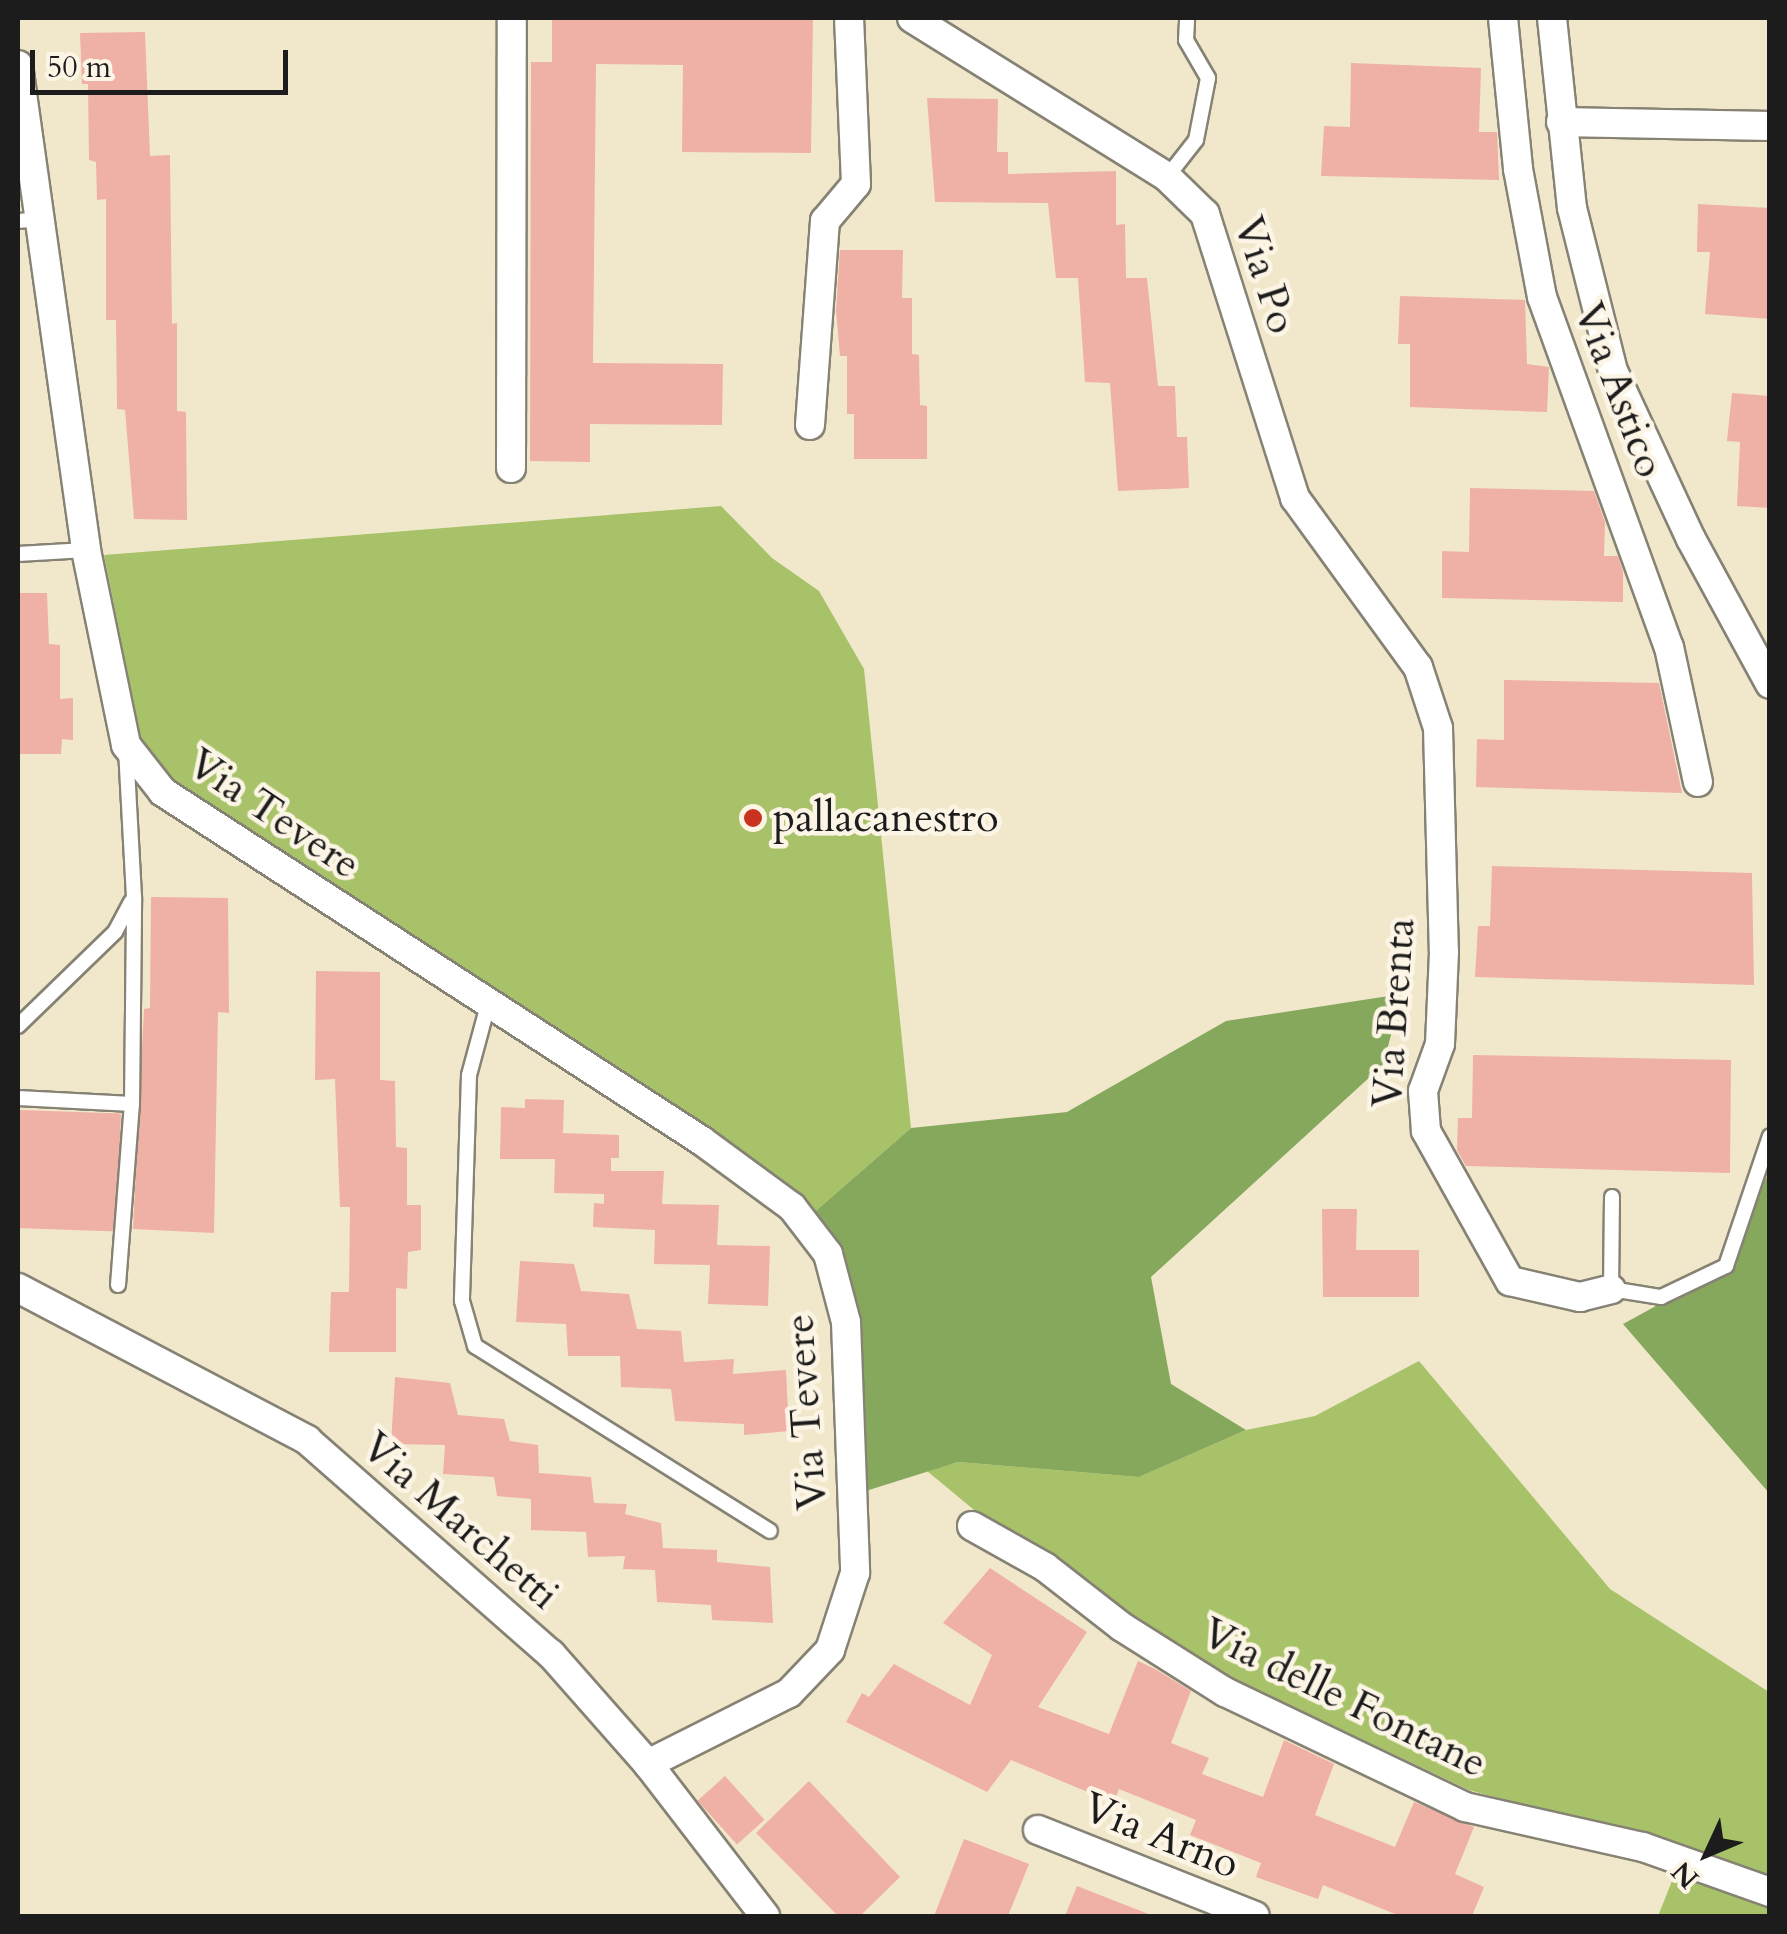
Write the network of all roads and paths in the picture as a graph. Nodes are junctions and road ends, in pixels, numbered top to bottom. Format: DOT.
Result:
graph roads {
  1 [pos="512,18"];
  2 [pos="849,18"];
  3 [pos="912,18"];
  4 [pos="1186,18"];
  5 [pos="1503,18"];
  6 [pos="1552,18"];
  7 [pos="18,65"];
  8 [pos="1561,122"];
  9 [pos="1770,126"];
  10 [pos="1167,177"];
  11 [pos="29,220"];
  12 [pos="810,425"];
  13 [pos="510,468"];
  14 [pos="86,550"];
  15 [pos="18,554"];
  16 [pos="1418,667"];
  17 [pos="1770,684"];
  18 [pos="126,746"];
  19 [pos="1698,782"];
  20 [pos="134,897"];
  21 [pos="490,1001"];
  22 [pos="18,1026"];
  23 [pos="18,1098"];
  24 [pos="132,1104"];
  25 [pos="1770,1136"];
  26 [pos="1612,1197"];
  27 [pos="118,1285"];
  28 [pos="18,1288"];
  29 [pos="1610,1288"];
  30 [pos="972,1526"];
  31 [pos="770,1531"];
  32 [pos="648,1764"];
  33 [pos="1038,1830"];
  34 [pos="1770,1892"];
  35 [pos="764,1916"];
  36 [pos="1254,1916"];
  1 -- 13 [label="street"];
  2 -- 12 [label="street"];
  3 -- 10 [label="street, Via Po"];
  4 -- 10 [label="lane"];
  5 -- 19 [label="street, Via Astico"];
  6 -- 8 [label="street"];
  7 -- 11 [label="street, Via Tevere"];
  8 -- 9 [label="street"];
  8 -- 17 [label="street"];
  10 -- 16 [label="street, Via Po"];
  11 -- 14 [label="street, Via Tevere"];
  14 -- 15 [label="lane"];
  14 -- 18 [label="street, Via Tevere"];
  16 -- 29 [label="street, Via Brenta"];
  18 -- 20 [label="lane, Via Tevere"];
  18 -- 21 [label="street, Via Tevere"];
  20 -- 22 [label="lane"];
  20 -- 24 [label="lane, Via Tevere"];
  21 -- 31 [label="lane, Via Tevere"];
  21 -- 32 [label="street, Via Tevere"];
  23 -- 24 [label="lane"];
  24 -- 27 [label="lane, Via Tevere"];
  25 -- 29 [label="lane, Via Brenta"];
  26 -- 29 [label="lane"];
  28 -- 32 [label="street, Via Marchetti"];
  30 -- 34 [label="street, Via delle Fontane"];
  32 -- 35 [label="street, Via Marchetti"];
  33 -- 36 [label="street, Via Arno"];
}
